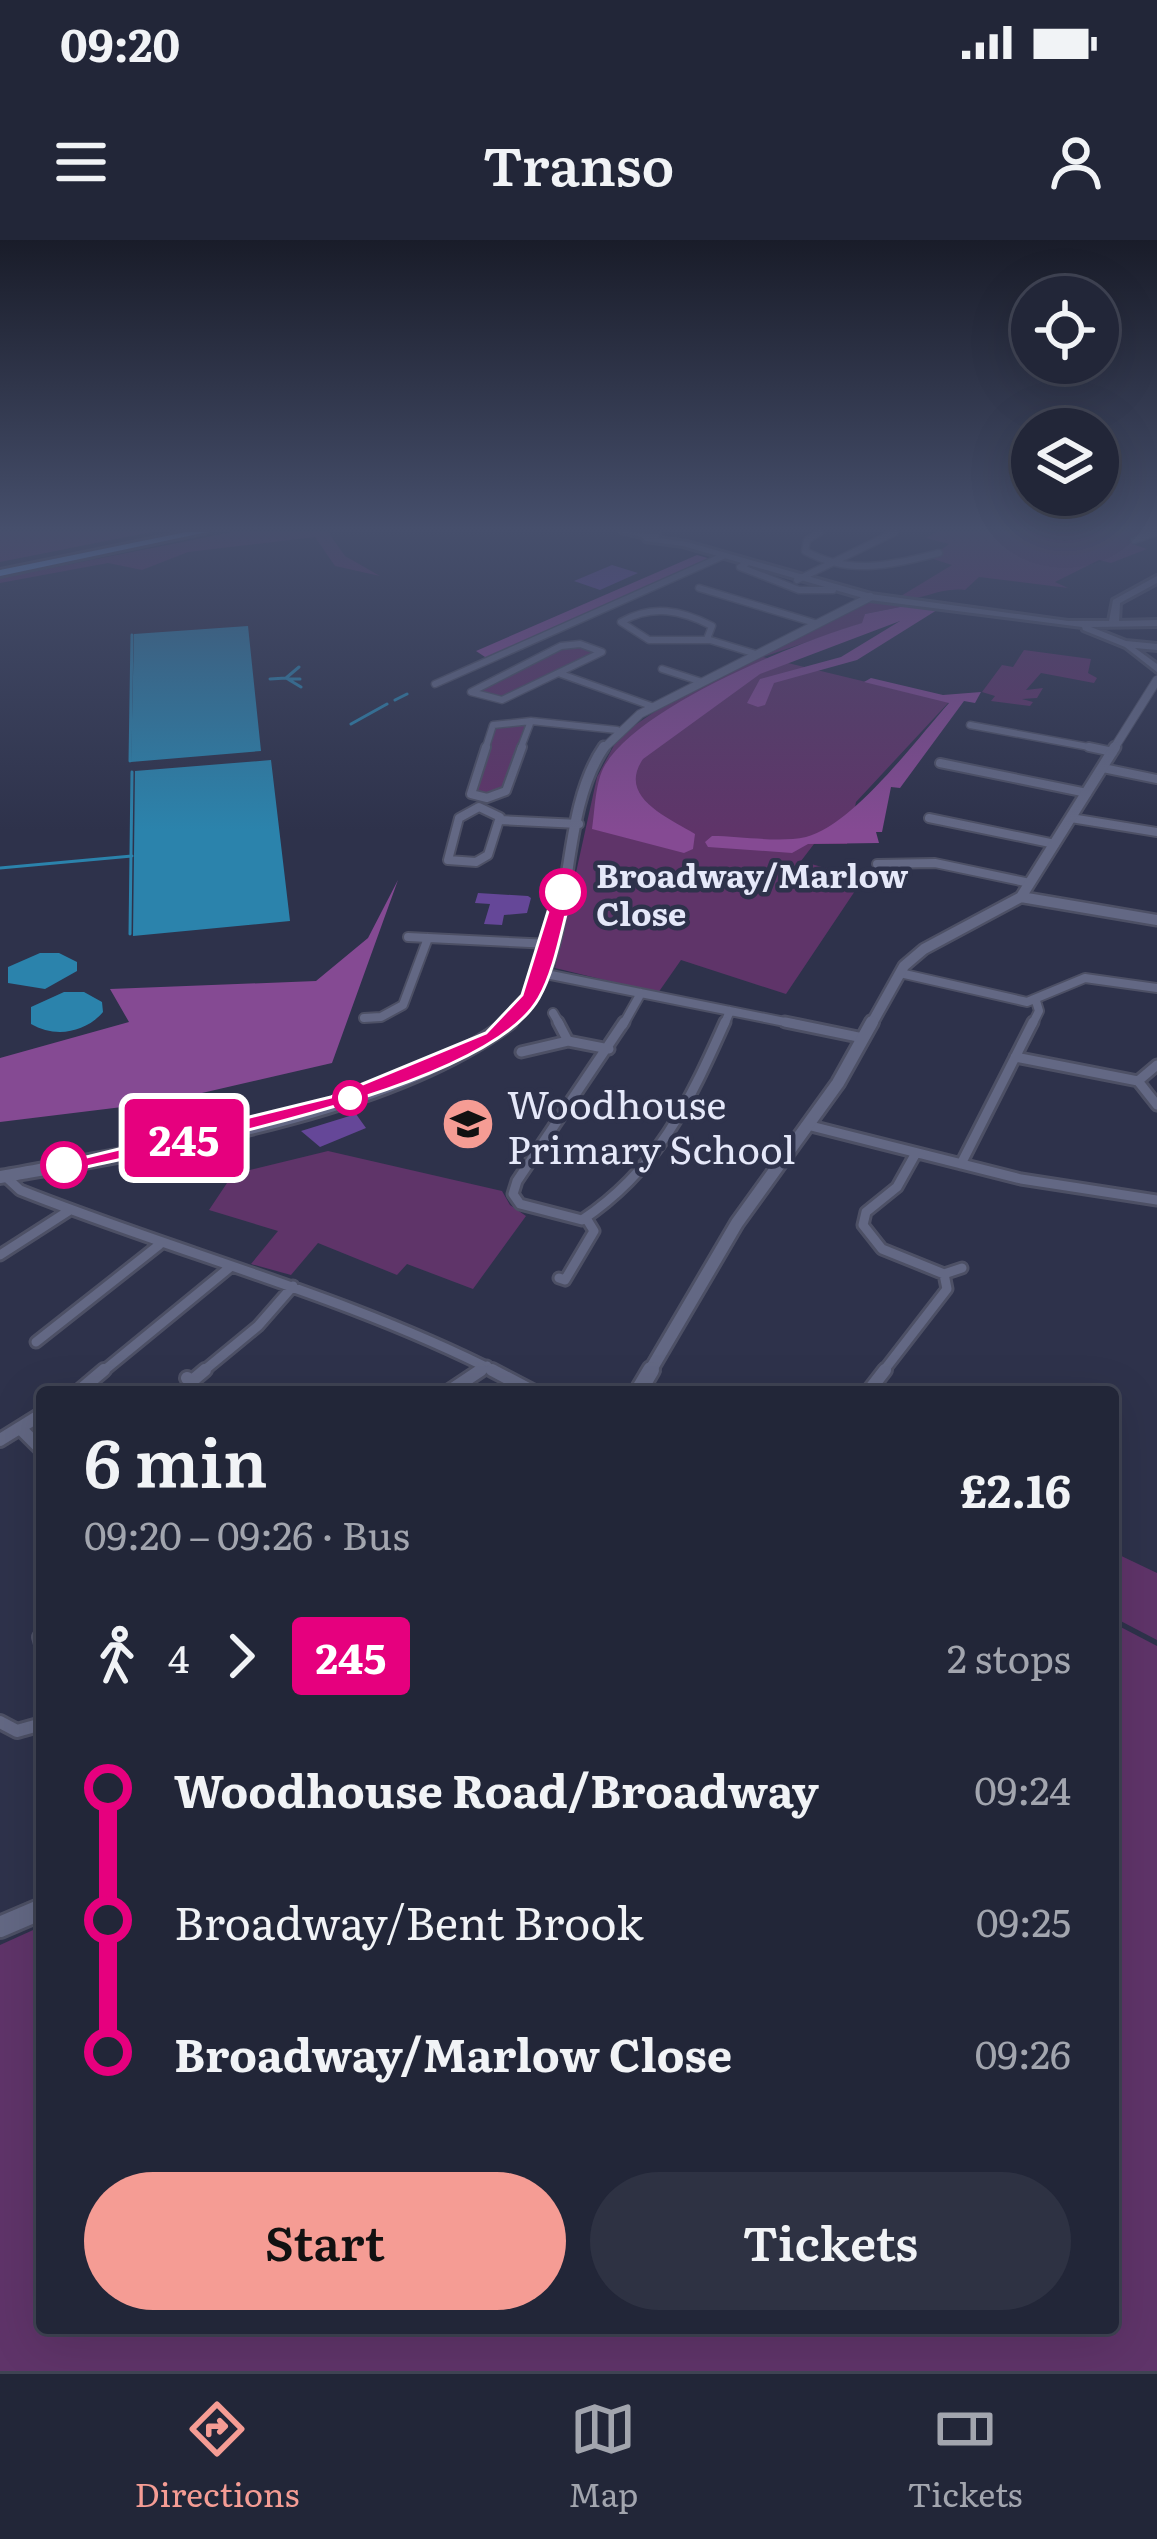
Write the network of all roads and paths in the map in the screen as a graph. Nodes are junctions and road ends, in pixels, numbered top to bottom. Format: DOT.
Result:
graph roads {
  1 [pos="553,631"];
  2 [pos="629,631"];
  3 [pos="710,631"];
  4 [pos="803,631"];
  5 [pos="1090,631"];
  6 [pos="1106,631"];
  7 [pos="1110,638"];
  8 [pos="707,639"];
  9 [pos="1124,644"];
  10 [pos="1157,647"];
  11 [pos="756,654"];
  12 [pos="662,669"];
  13 [pos="1157,669"];
  14 [pos="561,674"];
  15 [pos="701,682"];
  16 [pos="435,684"];
  17 [pos="1156,686"];
  18 [pos="654,707"];
  19 [pos="531,721"];
  20 [pos="970,725"];
  21 [pos="617,730"];
  22 [pos="1114,752"];
  23 [pos="940,763"];
  24 [pos="1103,768"];
  25 [pos="1157,779"];
  26 [pos="1087,793"];
  27 [pos="483,802"];
  28 [pos="929,818"];
  29 [pos="1071,818"];
  30 [pos="500,820"];
  31 [pos="579,824"];
  32 [pos="1157,832"];
  33 [pos="1055,844"];
  34 [pos="877,864"];
  35 [pos="1030,883"];
  36 [pos="1021,897"];
  37 [pos="1157,920"];
  38 [pos="408,937"];
  39 [pos="428,938"];
  40 [pos="550,944"];
  41 [pos="541,973"];
  42 [pos="900,973"];
  43 [pos="1157,988"];
  44 [pos="641,992"];
  45 [pos="1036,1001"];
  46 [pos="730,1011"];
  47 [pos="553,1012"];
  48 [pos="370,1021"];
  49 [pos="863,1038"];
  50 [pos="568,1040"];
  51 [pos="609,1049"];
  52 [pos="521,1052"];
  53 [pos="1015,1057"];
  54 [pos="1157,1065"];
  55 [pos="1138,1081"];
  56 [pos="1157,1105"];
  57 [pos="811,1126"];
  58 [pos="916,1153"];
  59 [pos="961,1164"];
  60 [pos="2,1177"];
  61 [pos="1157,1200"];
  62 [pos="70,1210"];
  63 [pos="586,1218"];
  64 [pos="159,1245"];
  65 [pos="0,1255"];
  66 [pos="229,1268"];
  67 [pos="962,1268"];
  68 [pos="944,1274"];
  69 [pos="559,1278"];
  70 [pos="292,1286"];
  71 [pos="36,1342"];
  72 [pos="487,1366"];
  73 [pos="187,1378"];
  74 [pos="85,1386"];
  75 [pos="457,1386"];
  76 [pos="523,1386"];
  77 [pos="641,1386"];
  78 [pos="874,1386"];
  79 [pos="36,1418"];
  80 [pos="20,1428"];
  81 [pos="0,1440"];
  82 [pos="36,1444"];
  83 [pos="0,1722"];
  84 [pos="36,1726"];
  85 [pos="36,1912"];
  86 [pos="0,1927"];
  1 -- 16 [label="street"];
  2 -- 8 [label="street"];
  3 -- 8 [label="street"];
  4 -- 11 [label="street"];
  5 -- 7 [label="main road"];
  6 -- 7 [label="main road"];
  7 -- 9 [label="main road"];
  8 -- 11 [label="street"];
  9 -- 10 [label="main road"];
  9 -- 13 [label="main road"];
  11 -- 15 [label="street"];
  12 -- 15 [label="street"];
  14 -- 14 [label="street"];
  14 -- 18 [label="street"];
  15 -- 18 [label="street"];
  17 -- 22 [label="street"];
  18 -- 21 [label="street"];
  19 -- 21 [label="street"];
  19 -- 27 [label="street"];
  19 -- 27 [label="street"];
  20 -- 22 [label="street"];
  21 -- 31 [label="street"];
  22 -- 24 [label="street"];
  23 -- 26 [label="street"];
  24 -- 25 [label="street"];
  24 -- 26 [label="street"];
  26 -- 29 [label="street"];
  27 -- 30 [label="street"];
  27 -- 30 [label="street"];
  28 -- 33 [label="street"];
  29 -- 32 [label="street"];
  29 -- 33 [label="street"];
  30 -- 31 [label="street"];
  31 -- 40 [label="street"];
  33 -- 35 [label="street"];
  34 -- 35 [label="street"];
  35 -- 36 [label="street"];
  36 -- 37 [label="street"];
  36 -- 42 [label="street"];
  38 -- 39 [label="street"];
  39 -- 40 [label="street"];
  39 -- 48 [label="street"];
  40 -- 41 [label="street"];
  41 -- 44 [label="street"];
  41 -- 60 [label="street"];
  42 -- 45 [label="street"];
  42 -- 49 [label="street"];
  43 -- 45 [label="street"];
  44 -- 46 [label="street"];
  44 -- 51 [label="street"];
  45 -- 53 [label="street"];
  46 -- 49 [label="street"];
  46 -- 63 [label="street"];
  47 -- 50 [label="street"];
  49 -- 57 [label="street"];
  50 -- 51 [label="street"];
  50 -- 52 [label="street"];
  51 -- 63 [label="street"];
  53 -- 55 [label="street"];
  53 -- 59 [label="street"];
  54 -- 55 [label="street"];
  55 -- 56 [label="street"];
  57 -- 58 [label="street"];
  57 -- 77 [label="street"];
  58 -- 59 [label="street"];
  58 -- 68 [label="street"];
  59 -- 61 [label="street"];
  60 -- 62 [label="street"];
  62 -- 64 [label="street"];
  62 -- 65 [label="street"];
  63 -- 69 [label="street"];
  64 -- 66 [label="street"];
  64 -- 71 [label="street"];
  66 -- 70 [label="street"];
  66 -- 74 [label="street"];
  67 -- 68 [label="street"];
  68 -- 78 [label="street"];
  70 -- 72 [label="street"];
  70 -- 73 [label="street"];
  72 -- 75 [label="street"];
  72 -- 76 [label="street"];
  79 -- 80 [label="street"];
  80 -- 81 [label="street"];
  80 -- 82 [label="street"];
  83 -- 84 [label="street"];
  85 -- 86 [label="street"];
}
